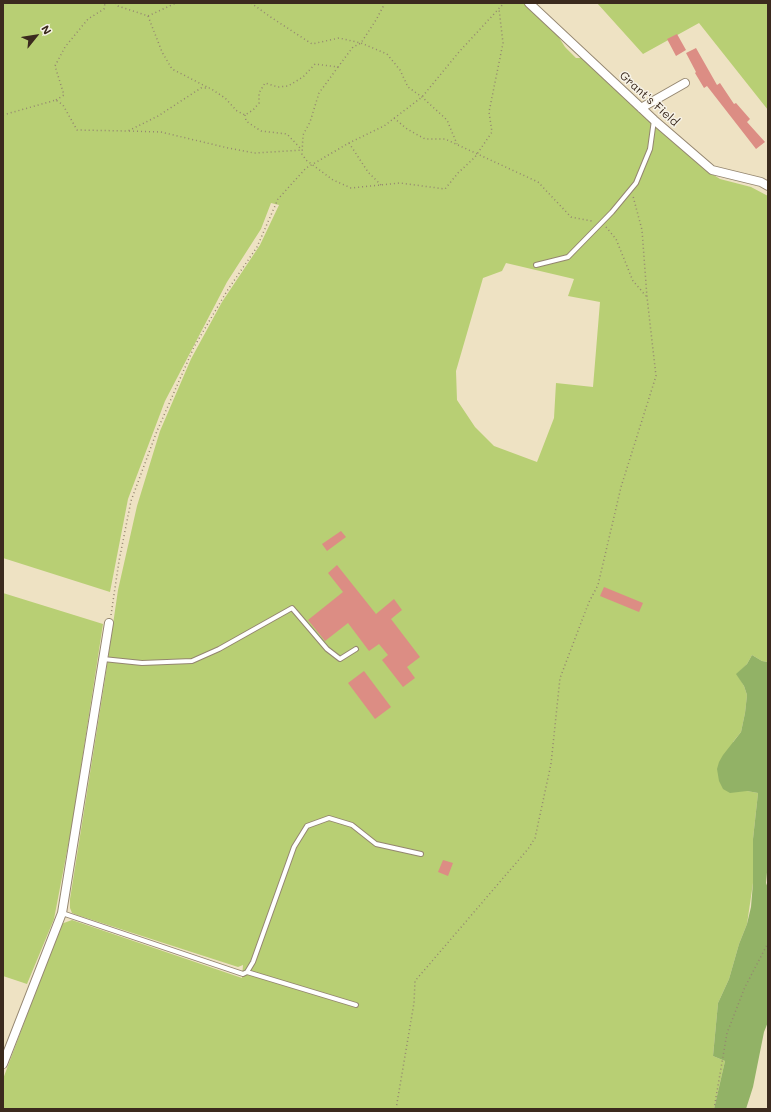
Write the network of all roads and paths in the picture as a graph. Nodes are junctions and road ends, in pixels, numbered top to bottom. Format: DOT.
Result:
graph roads {
  1 [pos="106,3"];
  2 [pos="116,3"];
  3 [pos="176,3"];
  4 [pos="251,3"];
  5 [pos="385,3"];
  6 [pos="504,3"];
  7 [pos="529,3"];
  8 [pos="499,9"];
  9 [pos="148,16"];
  10 [pos="361,43"];
  11 [pos="338,67"];
  12 [pos="685,82"];
  13 [pos="210,88"];
  14 [pos="422,97"];
  15 [pos="56,100"];
  16 [pos="641,108"];
  17 [pos="3,115"];
  18 [pos="245,115"];
  19 [pos="394,118"];
  20 [pos="654,120"];
  21 [pos="128,132"];
  22 [pos="349,144"];
  23 [pos="458,145"];
  24 [pos="302,150"];
  25 [pos="476,154"];
  26 [pos="312,165"];
  27 [pos="380,185"];
  28 [pos="768,186"];
  29 [pos="631,189"];
  30 [pos="601,222"];
  31 [pos="536,265"];
  32 [pos="647,297"];
  33 [pos="109,623"];
  34 [pos="356,649"];
  35 [pos="103,659"];
  36 [pos="422,854"];
  37 [pos="62,913"];
  38 [pos="768,943"];
  39 [pos="247,972"];
  40 [pos="356,1005"];
  41 [pos="3,1064"];
  42 [pos="396,1109"];
  43 [pos="714,1109"];
  1 -- 15 [label="path"];
  2 -- 9 [label="path"];
  3 -- 9 [label="path"];
  4 -- 10 [label="path"];
  5 -- 10 [label="path"];
  6 -- 8 [label="path"];
  7 -- 16 [label="street, Grant's Field"];
  8 -- 14 [label="path"];
  8 -- 25 [label="path"];
  9 -- 13 [label="path"];
  10 -- 11 [label="path"];
  10 -- 14 [label="path"];
  11 -- 18 [label="path"];
  11 -- 24 [label="path"];
  12 -- 16 [label="street"];
  13 -- 18 [label="path"];
  13 -- 21 [label="path"];
  14 -- 19 [label="path"];
  14 -- 23 [label="path"];
  15 -- 17 [label="path"];
  15 -- 21 [label="path"];
  16 -- 20 [label="street, Grant's Field"];
  18 -- 24 [label="path"];
  19 -- 22 [label="path"];
  19 -- 23 [label="path"];
  20 -- 28 [label="street, Grant's Field"];
  20 -- 29 [label="lane"];
  21 -- 24 [label="path"];
  22 -- 26 [label="path"];
  22 -- 27 [label="path"];
  23 -- 25 [label="path"];
  24 -- 26 [label="path"];
  25 -- 27 [label="path"];
  25 -- 30 [label="path"];
  26 -- 27 [label="path"];
  26 -- 33 [label="path"];
  29 -- 30 [label="lane"];
  29 -- 32 [label="path"];
  30 -- 31 [label="lane"];
  30 -- 32 [label="path"];
  32 -- 42 [label="path"];
  33 -- 35 [label="street"];
  34 -- 35 [label="lane"];
  35 -- 37 [label="street"];
  36 -- 39 [label="lane"];
  37 -- 39 [label="lane"];
  37 -- 41 [label="street"];
  38 -- 43 [label="path"];
  39 -- 40 [label="lane"];
}
